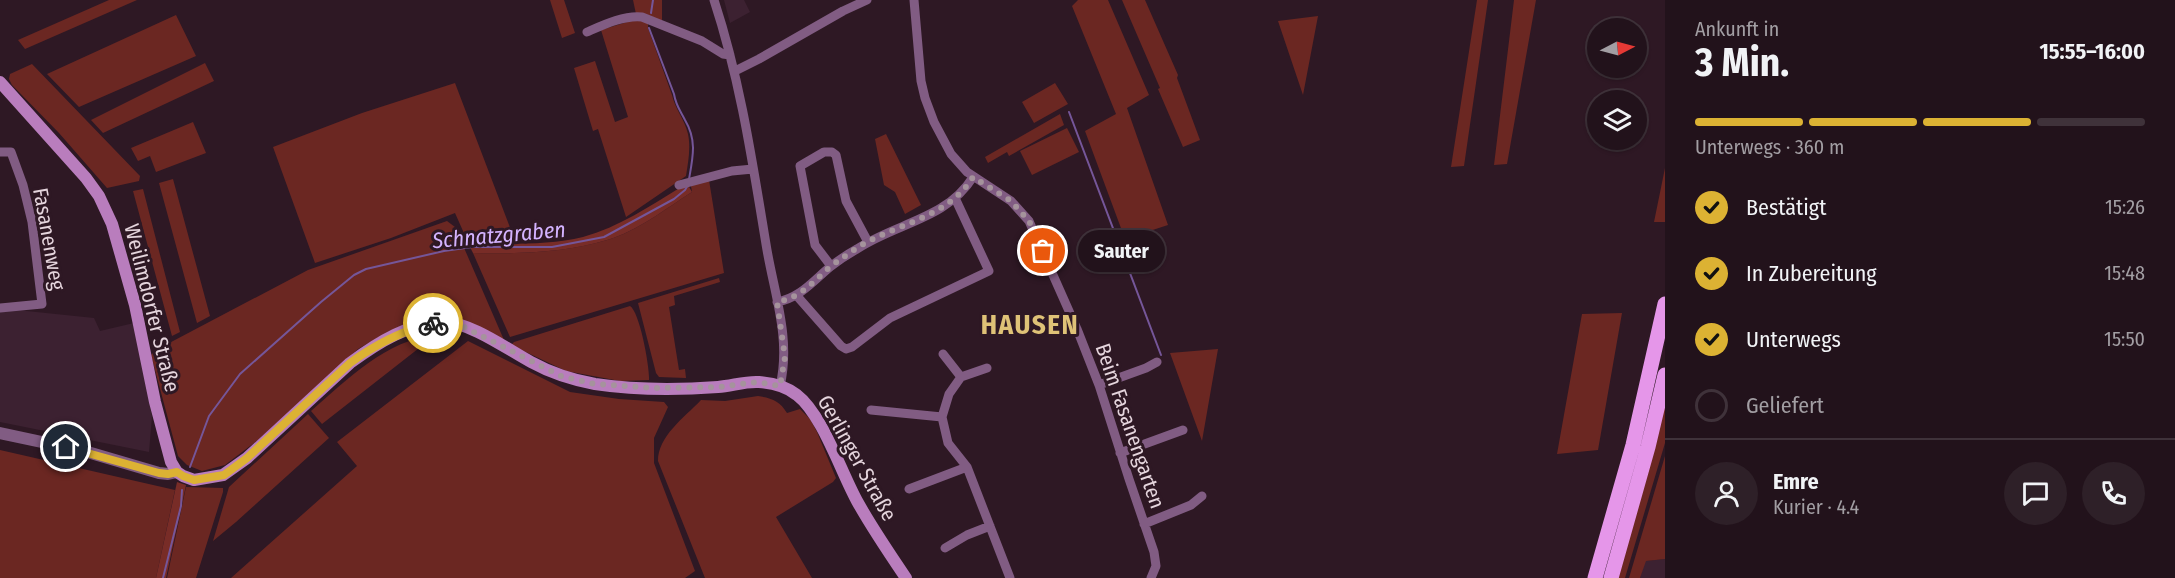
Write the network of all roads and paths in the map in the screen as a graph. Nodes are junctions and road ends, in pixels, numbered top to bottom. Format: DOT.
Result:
graph roads {
  1 [pos="714,0"];
  2 [pos="867,0"];
  3 [pos="914,0"];
  4 [pos="587,32"];
  5 [pos="730,55"];
  6 [pos="735,71"];
  7 [pos="0,82"];
  8 [pos="0,152"];
  9 [pos="753,169"];
  10 [pos="973,177"];
  11 [pos="687,182"];
  12 [pos="955,198"];
  13 [pos="868,242"];
  14 [pos="831,266"];
  15 [pos="797,296"];
  16 [pos="777,302"];
  17 [pos="1665,304"];
  18 [pos="0,308"];
  19 [pos="943,354"];
  20 [pos="1157,362"];
  21 [pos="987,368"];
  22 [pos="1665,375"];
  23 [pos="961,377"];
  24 [pos="1099,385"];
  25 [pos="780,386"];
  26 [pos="872,410"];
  27 [pos="942,417"];
  28 [pos="1183,430"];
  29 [pos="0,434"];
  30 [pos="1120,453"];
  31 [pos="967,467"];
  32 [pos="177,472"];
  33 [pos="909,489"];
  34 [pos="1202,496"];
  35 [pos="1144,524"];
  36 [pos="990,526"];
  37 [pos="945,548"];
  38 [pos="906,578"];
  39 [pos="1010,578"];
  40 [pos="1151,578"];
  41 [pos="1595,578"];
  42 [pos="1611,578"];
  1 -- 5 [label="street"];
  2 -- 6 [label="street"];
  3 -- 10 [label="street, Beim Fasanengarten"];
  4 -- 5 [label="street"];
  5 -- 6 [label="street"];
  6 -- 9 [label="street"];
  7 -- 32 [label="main road, Weilimdorfer Straße"];
  8 -- 18 [label="street, Fasanenweg"];
  9 -- 11 [label="street"];
  9 -- 16 [label="street"];
  10 -- 12 [label="street"];
  10 -- 24 [label="street, Beim Fasanengarten"];
  12 -- 13 [label="street"];
  12 -- 15 [label="street"];
  13 -- 14 [label="street"];
  13 -- 14 [label="street"];
  14 -- 15 [label="street"];
  15 -- 16 [label="street"];
  16 -- 25 [label="street"];
  17 -- 41 [label="main road"];
  19 -- 23 [label="street"];
  20 -- 24 [label="street"];
  21 -- 23 [label="street"];
  22 -- 42 [label="main road"];
  23 -- 27 [label="street"];
  24 -- 30 [label="street, Beim Fasanengarten"];
  25 -- 32 [label="main road, Gerlinger Straße"];
  25 -- 38 [label="main road, Gerlinger Straße"];
  26 -- 27 [label="street"];
  27 -- 31 [label="street"];
  28 -- 30 [label="street"];
  29 -- 32 [label="street"];
  30 -- 35 [label="street, Beim Fasanengarten"];
  31 -- 33 [label="street"];
  31 -- 36 [label="street"];
  34 -- 35 [label="street"];
  35 -- 40 [label="street, Beim Fasanengarten"];
  36 -- 37 [label="street"];
  36 -- 39 [label="street"];
}
